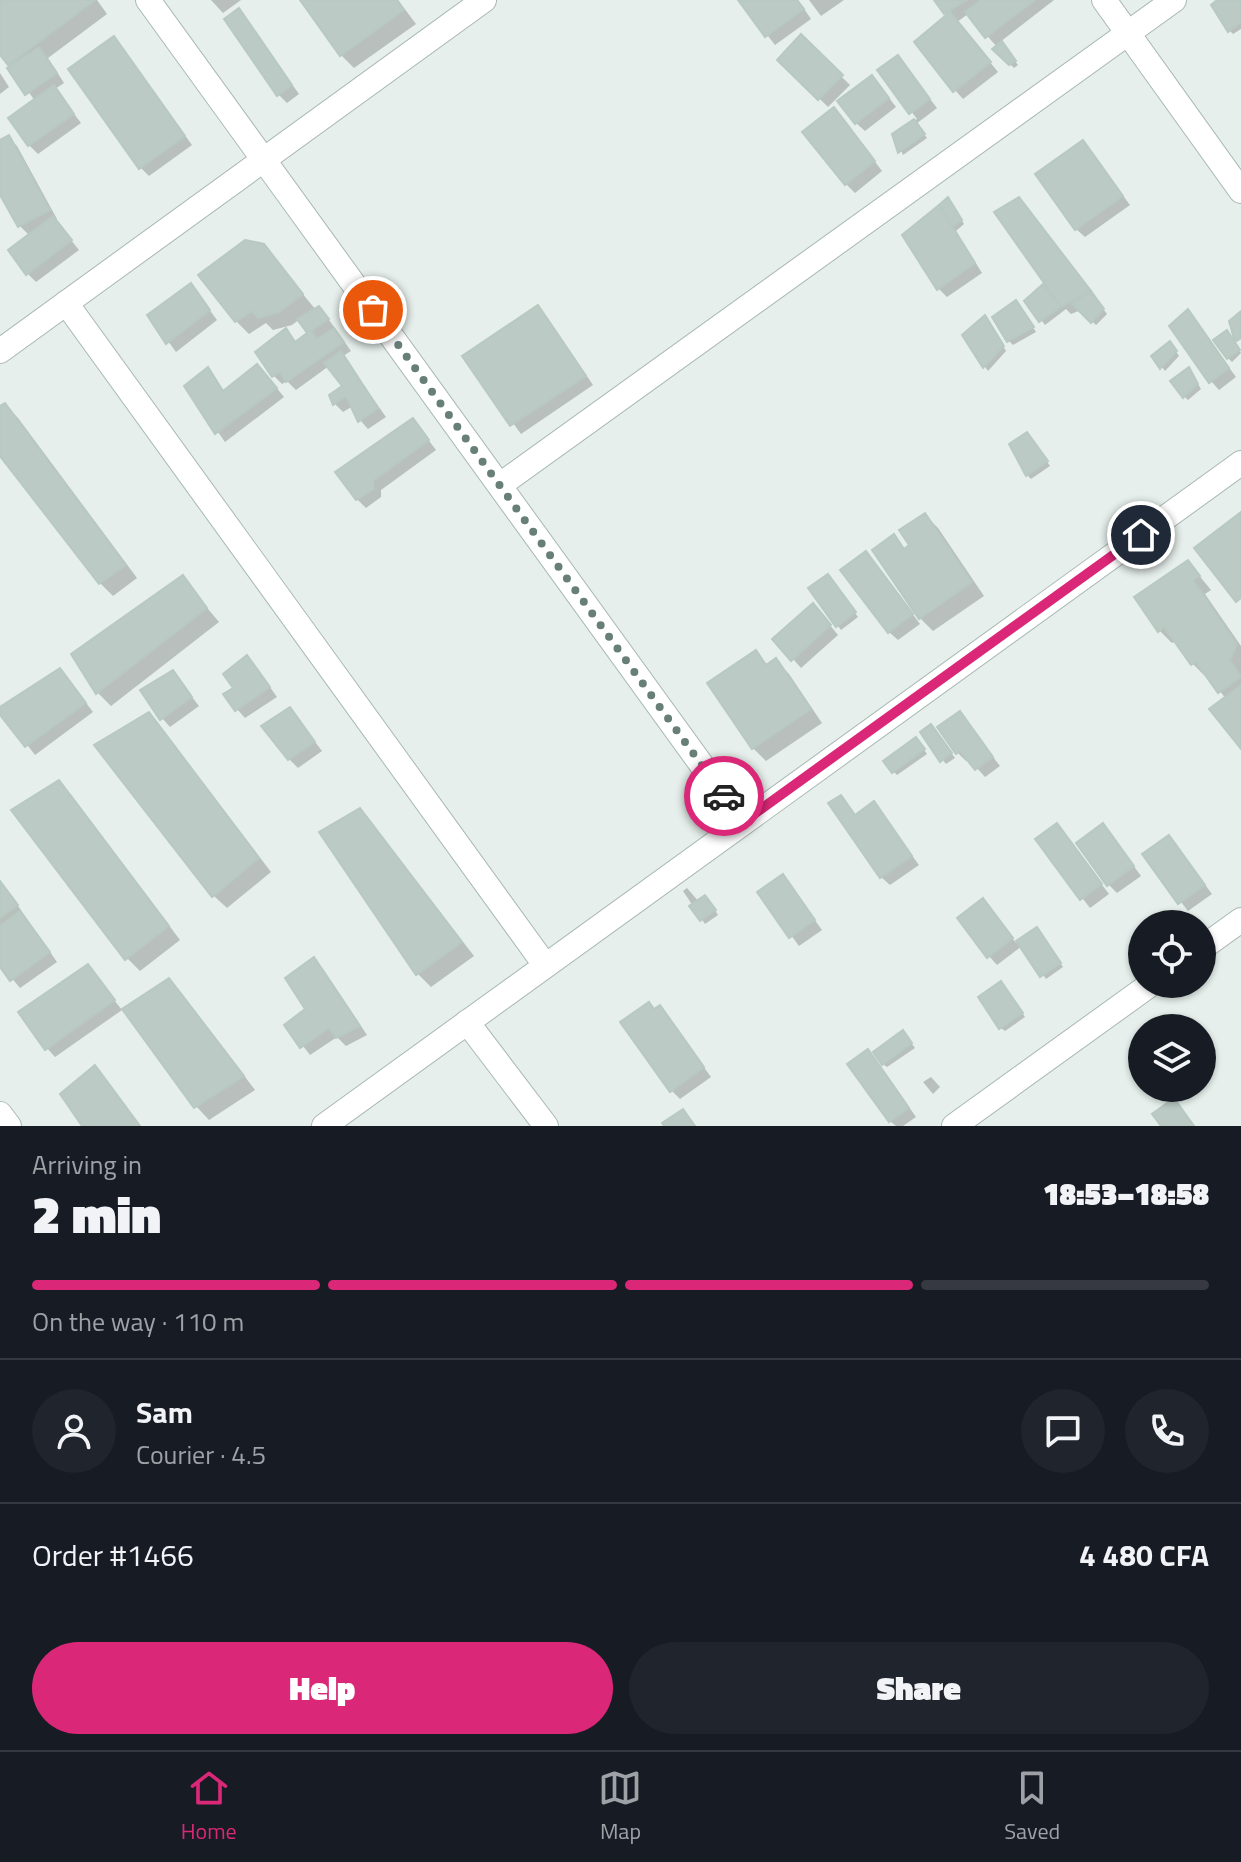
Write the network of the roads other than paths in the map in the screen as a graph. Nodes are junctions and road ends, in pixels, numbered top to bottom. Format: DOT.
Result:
graph roads {
  1 [pos="148,0"];
  2 [pos="484,0"];
  3 [pos="1104,0"];
  4 [pos="1174,0"];
  5 [pos="1128,33"];
  6 [pos="263,160"];
  7 [pos="1241,191"];
  8 [pos="66,303"];
  9 [pos="0,351"];
  10 [pos="1241,463"];
  11 [pos="500,485"];
  12 [pos="743,822"];
  13 [pos="1241,920"];
  14 [pos="1216,938"];
  15 [pos="545,965"];
  16 [pos="1132,998"];
  17 [pos="467,1022"];
  18 [pos="0,1114"];
  19 [pos="9,1126"];
  20 [pos="324,1126"];
  21 [pos="546,1126"];
  22 [pos="954,1126"];
  1 -- 6 [label="street"];
  2 -- 6 [label="street"];
  3 -- 5 [label="street"];
  4 -- 5 [label="street"];
  5 -- 7 [label="street"];
  5 -- 11 [label="street"];
  6 -- 8 [label="street"];
  6 -- 11 [label="street"];
  8 -- 9 [label="street"];
  8 -- 15 [label="street"];
  10 -- 12 [label="street"];
  11 -- 12 [label="street"];
  12 -- 15 [label="street"];
  13 -- 14 [label="street"];
  15 -- 17 [label="street"];
  16 -- 22 [label="street"];
  17 -- 20 [label="street"];
  17 -- 21 [label="street"];
  18 -- 19 [label="street"];
}
